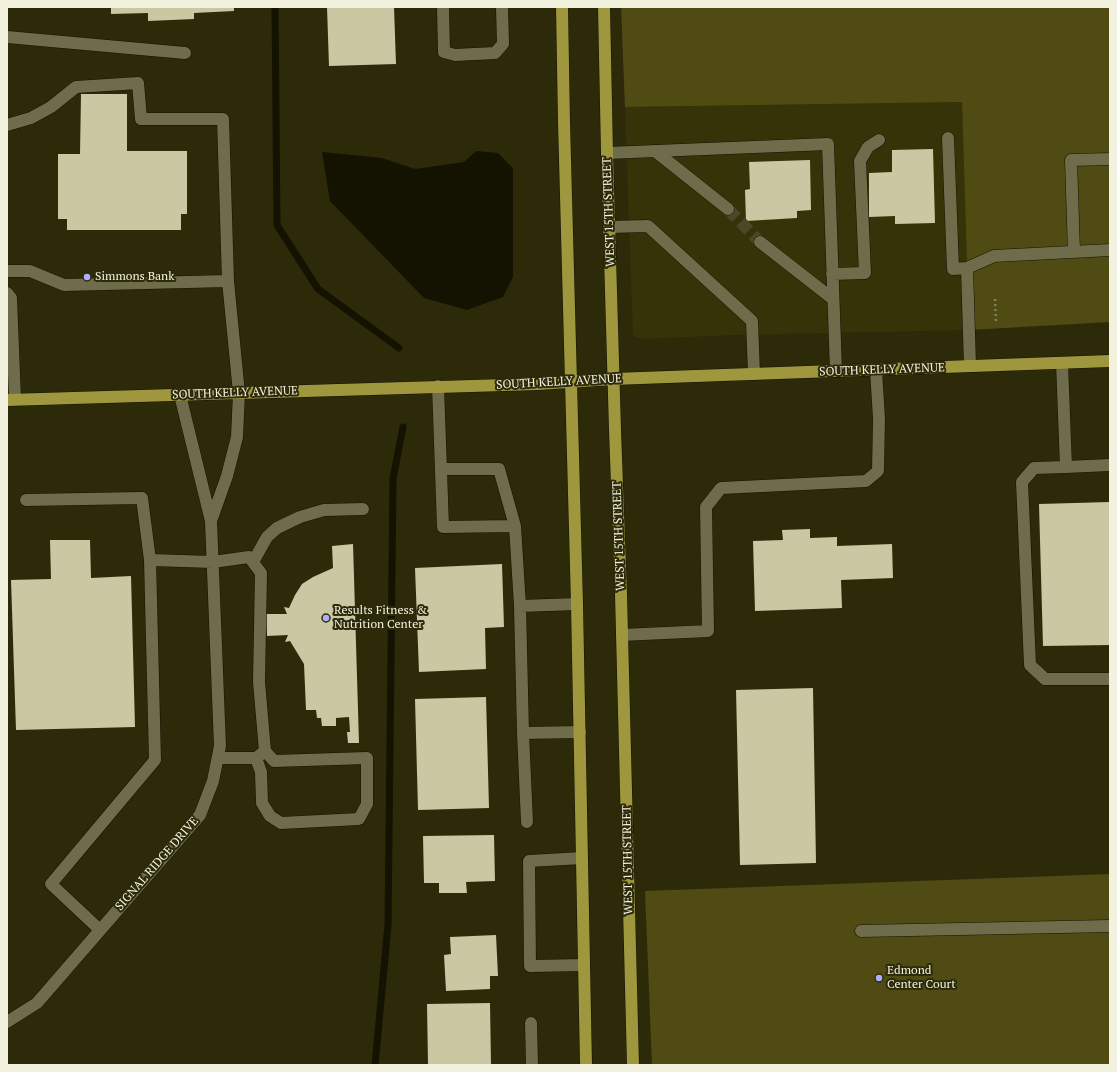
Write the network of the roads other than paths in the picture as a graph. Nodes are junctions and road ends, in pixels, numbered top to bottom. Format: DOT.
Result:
graph roads {
  1 [pos="443,7"];
  2 [pos="502,7"];
  3 [pos="562,7"];
  4 [pos="604,7"];
  5 [pos="7,37"];
  6 [pos="185,53"];
  7 [pos="7,125"];
  8 [pos="948,138"];
  9 [pos="879,140"];
  10 [pos="655,151"];
  11 [pos="607,153"];
  12 [pos="1110,159"];
  13 [pos="728,208"];
  14 [pos="609,227"];
  15 [pos="760,242"];
  16 [pos="1110,250"];
  17 [pos="1074,252"];
  18 [pos="967,268"];
  19 [pos="7,271"];
  20 [pos="832,274"];
  21 [pos="228,281"];
  22 [pos="7,293"];
  23 [pos="833,299"];
  24 [pos="1110,361"];
  25 [pos="1062,363"];
  26 [pos="970,366"];
  27 [pos="876,370"];
  28 [pos="836,371"];
  29 [pos="754,374"];
  30 [pos="613,379"];
  31 [pos="571,381"];
  32 [pos="438,386"];
  33 [pos="239,393"];
  34 [pos="180,395"];
  35 [pos="11,400"];
  36 [pos="1110,465"];
  37 [pos="1066,467"];
  38 [pos="441,469"];
  39 [pos="26,500"];
  40 [pos="363,509"];
  41 [pos="211,521"];
  42 [pos="515,526"];
  43 [pos="150,560"];
  44 [pos="213,562"];
  45 [pos="253,562"];
  46 [pos="577,604"];
  47 [pos="520,606"];
  48 [pos="622,635"];
  49 [pos="1110,679"];
  50 [pos="580,732"];
  51 [pos="523,734"];
  52 [pos="261,755"];
  53 [pos="218,758"];
  54 [pos="527,822"];
  55 [pos="528,848"];
  56 [pos="582,858"];
  57 [pos="528,861"];
  58 [pos="1110,926"];
  59 [pos="100,930"];
  60 [pos="861,931"];
  61 [pos="584,965"];
  62 [pos="7,1022"];
  63 [pos="531,1022"];
  64 [pos="532,1065"];
  65 [pos="586,1065"];
  66 [pos="633,1065"];
  1 -- 2 [label="street"];
  3 -- 31 [label="main road"];
  4 -- 11 [label="main road, WEST 15TH STREET"];
  5 -- 6 [label="street"];
  7 -- 21 [label="street, SIGNAL RIDGE DRIVE"];
  8 -- 18 [label="street"];
  9 -- 20 [label="street"];
  10 -- 11 [label="street"];
  10 -- 13 [label="street"];
  10 -- 20 [label="street"];
  11 -- 14 [label="main road, WEST 15TH STREET"];
  12 -- 17 [label="street"];
  14 -- 29 [label="street"];
  14 -- 30 [label="main road, WEST 15TH STREET"];
  15 -- 23 [label="street"];
  16 -- 17 [label="street"];
  17 -- 18 [label="street"];
  18 -- 26 [label="street"];
  19 -- 21 [label="street"];
  20 -- 23 [label="street"];
  21 -- 33 [label="street, SIGNAL RIDGE DRIVE"];
  22 -- 35 [label="street"];
  23 -- 28 [label="street"];
  24 -- 25 [label="main road, SOUTH KELLY AVENUE"];
  25 -- 26 [label="main road, SOUTH KELLY AVENUE"];
  25 -- 37 [label="street"];
  26 -- 27 [label="main road, SOUTH KELLY AVENUE"];
  27 -- 28 [label="main road, SOUTH KELLY AVENUE"];
  27 -- 48 [label="street"];
  28 -- 29 [label="main road, SOUTH KELLY AVENUE"];
  29 -- 30 [label="main road, SOUTH KELLY AVENUE"];
  30 -- 31 [label="main road, SOUTH KELLY AVENUE"];
  30 -- 48 [label="main road, WEST 15TH STREET"];
  31 -- 32 [label="main road, SOUTH KELLY AVENUE"];
  31 -- 46 [label="main road"];
  32 -- 33 [label="main road, SOUTH KELLY AVENUE"];
  32 -- 38 [label="street"];
  33 -- 34 [label="main road, SOUTH KELLY AVENUE"];
  33 -- 41 [label="street, SIGNAL RIDGE DRIVE"];
  34 -- 35 [label="main road, SOUTH KELLY AVENUE"];
  34 -- 41 [label="street, SIGNAL RIDGE DRIVE"];
  36 -- 37 [label="street"];
  37 -- 49 [label="street"];
  38 -- 42 [label="street"];
  38 -- 42 [label="street"];
  39 -- 43 [label="street"];
  40 -- 45 [label="street"];
  41 -- 44 [label="street, SIGNAL RIDGE DRIVE"];
  42 -- 47 [label="street"];
  43 -- 44 [label="street"];
  43 -- 59 [label="street"];
  44 -- 45 [label="street"];
  44 -- 53 [label="street, SIGNAL RIDGE DRIVE"];
  45 -- 52 [label="street"];
  46 -- 47 [label="street"];
  46 -- 50 [label="main road"];
  47 -- 51 [label="street"];
  48 -- 66 [label="main road, WEST 15TH STREET"];
  50 -- 51 [label="street"];
  50 -- 56 [label="main road"];
  51 -- 54 [label="street"];
  52 -- 52 [label="street"];
  52 -- 53 [label="street"];
  53 -- 59 [label="street, SIGNAL RIDGE DRIVE"];
  55 -- 57 [label="street"];
  56 -- 57 [label="street"];
  56 -- 61 [label="main road"];
  57 -- 61 [label="street"];
  58 -- 60 [label="street"];
  59 -- 62 [label="street, SIGNAL RIDGE DRIVE"];
  61 -- 65 [label="main road"];
  63 -- 64 [label="street"];
}
